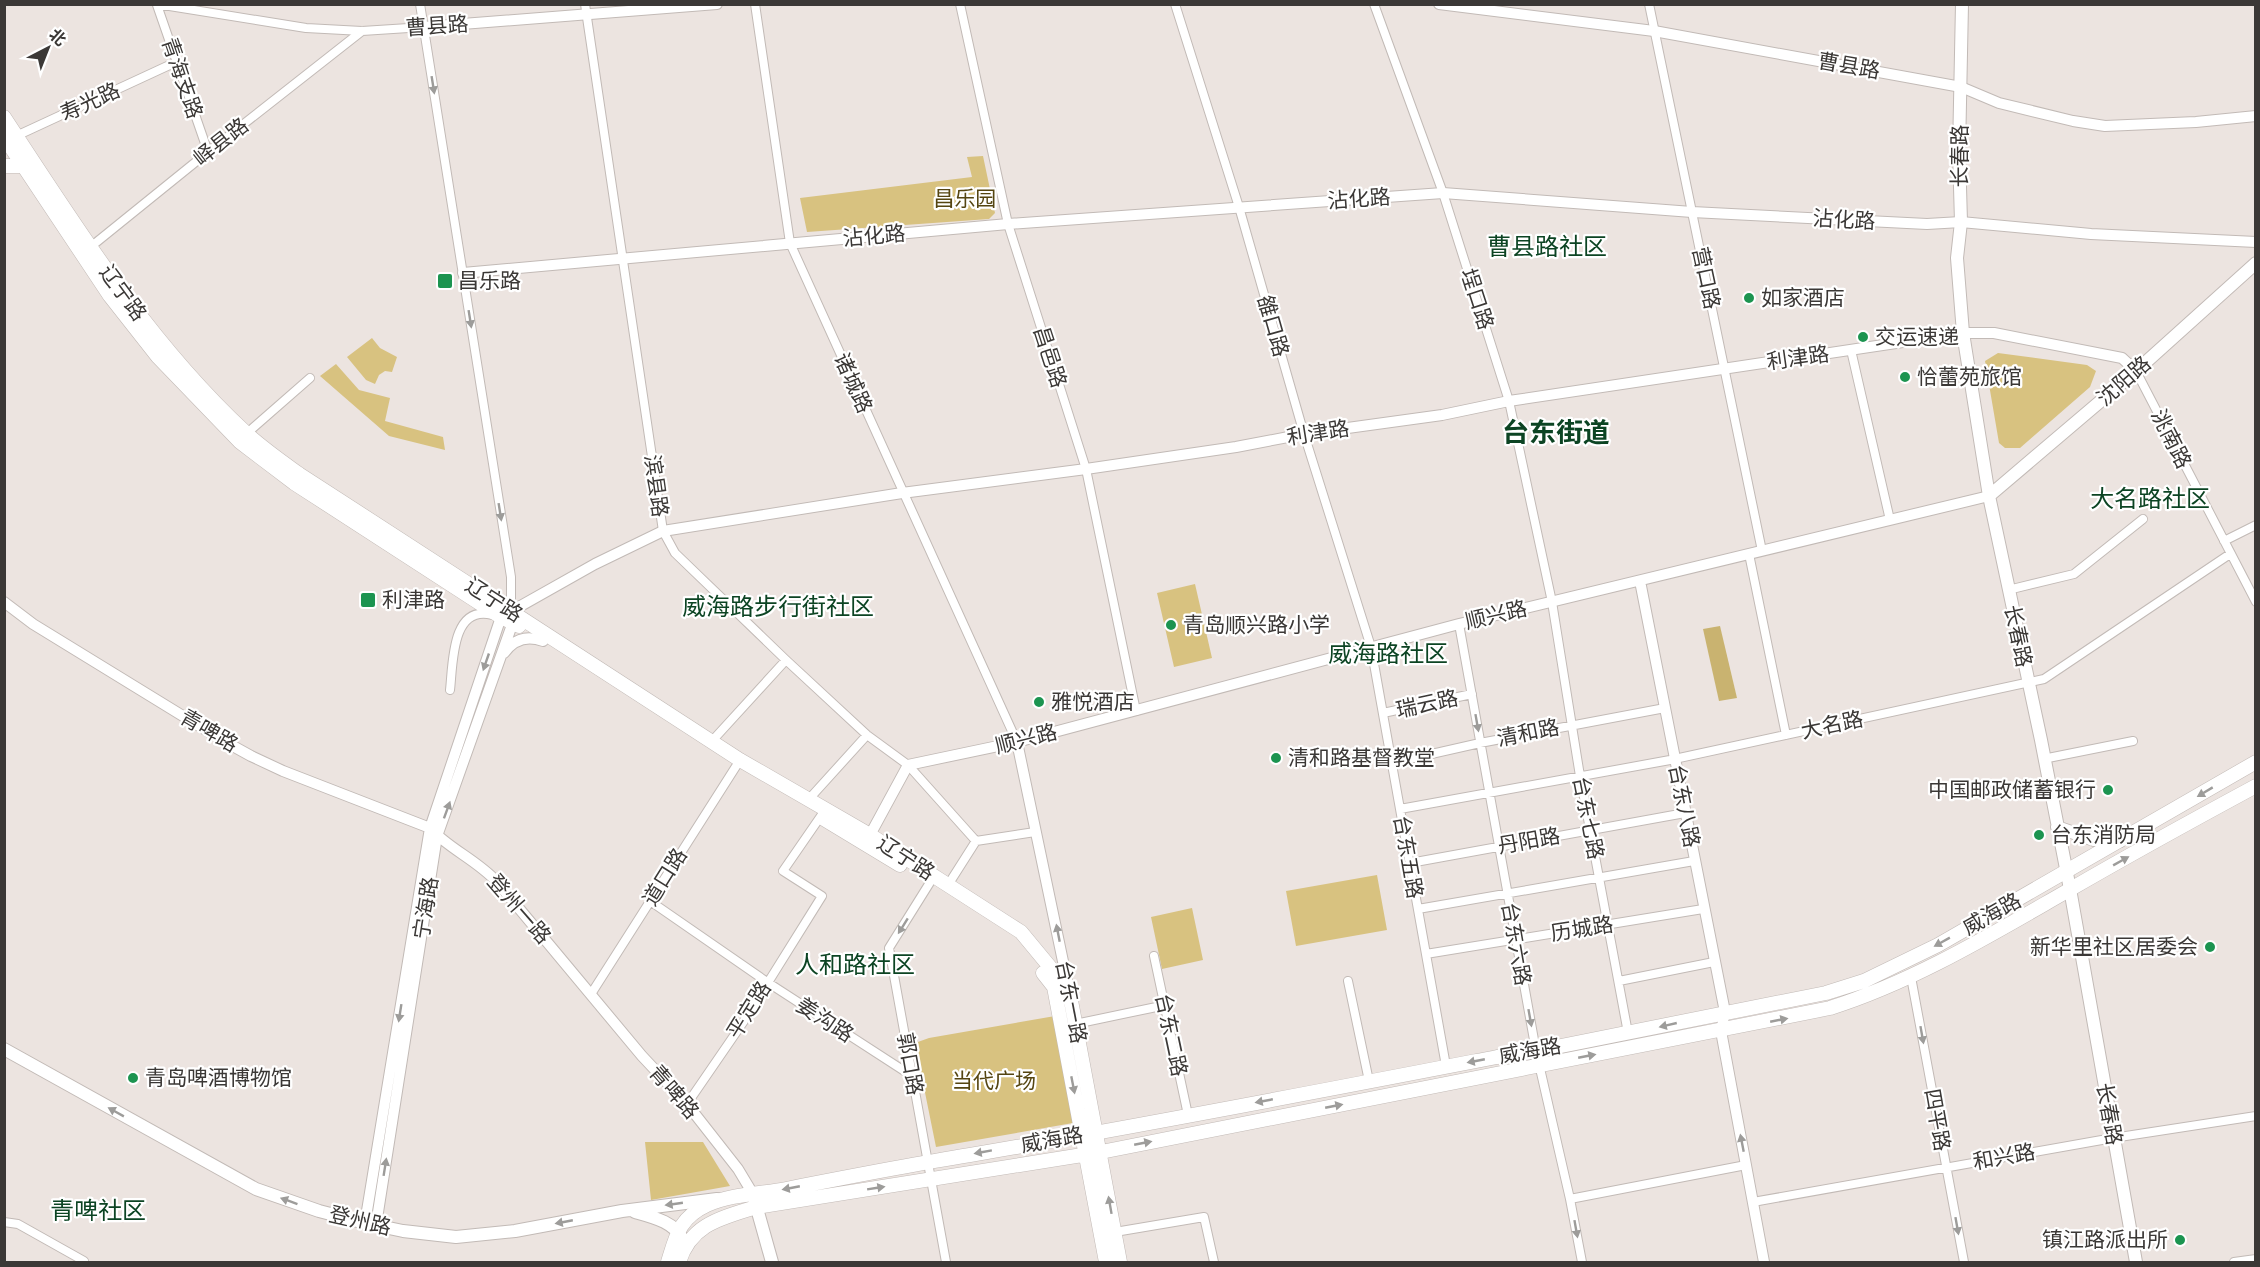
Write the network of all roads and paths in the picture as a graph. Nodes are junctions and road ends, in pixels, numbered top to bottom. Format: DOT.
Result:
graph roads {
  1 [pos="157,4"];
  2 [pos="420,4"];
  3 [pos="717,4"];
  4 [pos="755,4"];
  5 [pos="960,4"];
  6 [pos="1175,4"];
  7 [pos="1374,4"];
  8 [pos="1439,4"];
  9 [pos="1649,4"];
  10 [pos="1962,4"];
  11 [pos="586,10"];
  12 [pos="424,27"];
  13 [pos="362,31"];
  14 [pos="1654,31"];
  15 [pos="176,62"];
  16 [pos="1961,87"];
  17 [pos="2256,116"];
  18 [pos="4,117"];
  19 [pos="8,139"];
  20 [pos="207,152"];
  21 [pos="4,166"];
  22 [pos="24,166"];
  23 [pos="1443,193"];
  24 [pos="1239,207"];
  25 [pos="1692,212"];
  26 [pos="1961,222"];
  27 [pos="1008,224"];
  28 [pos="2256,242"];
  29 [pos="790,243"];
  30 [pos="87,251"];
  31 [pos="622,257"];
  32 [pos="2256,263"];
  33 [pos="463,273"];
  34 [pos="1963,333"];
  35 [pos="1851,350"];
  36 [pos="1725,368"];
  37 [pos="2136,371"];
  38 [pos="310,378"];
  39 [pos="1509,401"];
  40 [pos="246,434"];
  41 [pos="1304,434"];
  42 [pos="1086,469"];
  43 [pos="902,493"];
  44 [pos="1989,496"];
  45 [pos="2143,519"];
  46 [pos="1890,520"];
  47 [pos="2256,525"];
  48 [pos="663,531"];
  49 [pos="2224,541"];
  50 [pos="1762,551"];
  51 [pos="1749,554"];
  52 [pos="2230,554"];
  53 [pos="1638,582"];
  54 [pos="2008,590"];
  55 [pos="4,602"];
  56 [pos="1552,602"];
  57 [pos="2256,602"];
  58 [pos="508,617"];
  59 [pos="1459,624"];
  60 [pos="543,641"];
  61 [pos="1371,647"];
  62 [pos="502,655"];
  63 [pos="786,660"];
  64 [pos="2027,682"];
  65 [pos="450,690"];
  66 [pos="1472,694"];
  67 [pos="1663,708"];
  68 [pos="1136,711"];
  69 [pos="1383,713"];
  70 [pos="1571,725"];
  71 [pos="867,735"];
  72 [pos="1786,735"];
  73 [pos="712,741"];
  74 [pos="2133,741"];
  75 [pos="1017,742"];
  76 [pos="1480,742"];
  77 [pos="1672,759"];
  78 [pos="2043,759"];
  79 [pos="738,762"];
  80 [pos="2256,762"];
  81 [pos="1392,763"];
  82 [pos="908,765"];
  83 [pos="1580,776"];
  84 [pos="2256,786"];
  85 [pos="1490,793"];
  86 [pos="809,799"];
  87 [pos="1400,809"];
  88 [pos="823,813"];
  89 [pos="1683,813"];
  90 [pos="2057,827"];
  91 [pos="1590,830"];
  92 [pos="434,832"];
  93 [pos="1035,832"];
  94 [pos="870,835"];
  95 [pos="976,841"];
  96 [pos="2120,841"];
  97 [pos="1499,847"];
  98 [pos="1692,861"];
  99 [pos="1410,862"];
  100 [pos="2066,872"];
  101 [pos="1599,878"];
  102 [pos="932,880"];
  103 [pos="948,885"];
  104 [pos="2070,890"];
  105 [pos="1507,893"];
  106 [pos="650,901"];
  107 [pos="1418,909"];
  108 [pos="1701,909"];
  109 [pos="1608,925"];
  110 [pos="1516,940"];
  111 [pos="1426,954"];
  112 [pos="1154,956"];
  113 [pos="1712,963"];
  114 [pos="1911,977"];
  115 [pos="1348,981"];
  116 [pos="1619,981"];
  117 [pos="767,982"];
  118 [pos="1054,987"];
  119 [pos="1069,990"];
  120 [pos="591,994"];
  121 [pos="1166,1005"];
  122 [pos="1722,1012"];
  123 [pos="1075,1024"];
  124 [pos="1720,1031"];
  125 [pos="1628,1033"];
  126 [pos="4,1049"];
  127 [pos="1537,1058"];
  128 [pos="1446,1066"];
  129 [pos="912,1076"];
  130 [pos="1369,1081"];
  131 [pos="687,1104"];
  132 [pos="1188,1115"];
  133 [pos="2256,1116"];
  134 [pos="1096,1133"];
  135 [pos="1082,1136"];
  136 [pos="2113,1138"];
  137 [pos="1101,1152"];
  138 [pos="1085,1153"];
  139 [pos="927,1162"];
  140 [pos="1746,1165"];
  141 [pos="1946,1168"];
  142 [pos="930,1180"];
  143 [pos="727,1197"];
  144 [pos="1570,1199"];
  145 [pos="754,1200"];
  146 [pos="1753,1202"];
  147 [pos="622,1211"];
  148 [pos="4,1222"];
  149 [pos="371,1224"];
  150 [pos="678,1230"];
  151 [pos="1115,1232"];
  152 [pos="684,1246"];
  153 [pos="2256,1258"];
  154 [pos="84,1261"];
  155 [pos="668,1263"];
  156 [pos="679,1263"];
  157 [pos="772,1263"];
  158 [pos="946,1263"];
  159 [pos="1106,1263"];
  160 [pos="1120,1263"];
  161 [pos="1214,1263"];
  162 [pos="1582,1263"];
  163 [pos="1764,1263"];
  164 [pos="1964,1263"];
  165 [pos="2136,1263"];
  166 [pos="2235,1263"];
  1 -- 13 [label="street, 曹县路"];
  1 -- 15 [label="street, 青海支路"];
  2 -- 12 [label="street"];
  3 -- 11 [label="street, 曹县路"];
  4 -- 29 [label="street, 诸城路"];
  5 -- 27 [label="street, 昌邑路"];
  6 -- 24 [label="street, 雒口路"];
  7 -- 23 [label="street, 埕口路"];
  8 -- 14 [label="street, 曹县路"];
  9 -- 14 [label="street, 营口路"];
  10 -- 16 [label="main road, 长春路"];
  11 -- 12 [label="street, 曹县路"];
  11 -- 31 [label="street, 滨县路"];
  12 -- 13 [label="street, 曹县路"];
  12 -- 33 [label="street, one-way"];
  13 -- 20 [label="street, 峄县路"];
  14 -- 16 [label="street, 曹县路"];
  14 -- 25 [label="street, 营口路"];
  15 -- 19 [label="street, 寿光路"];
  15 -- 20 [label="street, 青海支路"];
  16 -- 17 [label="street, 曹县路"];
  16 -- 26 [label="main road, 长春路"];
  18 -- 19 [label="main road, 辽宁路"];
  19 -- 22 [label="main road, 辽宁路"];
  19 -- 30 [label="main road, 辽宁路"];
  20 -- 30 [label="street, 峄县路"];
  21 -- 22 [label="main road"];
  22 -- 30 [label="main road, 辽宁路"];
  23 -- 24 [label="street, 沾化路"];
  23 -- 25 [label="street, 沾化路"];
  23 -- 39 [label="street, 埕口路"];
  24 -- 27 [label="street, 沾化路"];
  24 -- 41 [label="street, 雒口路"];
  25 -- 26 [label="street, 沾化路"];
  25 -- 36 [label="street, 营口路"];
  26 -- 28 [label="street, 沾化路"];
  26 -- 34 [label="main road, 长春路"];
  27 -- 29 [label="street, 沾化路"];
  27 -- 42 [label="street, 昌邑路"];
  29 -- 31 [label="street, 沾化路"];
  29 -- 43 [label="street, 诸城路"];
  30 -- 40 [label="main road, 辽宁路"];
  30 -- 58 [label="main road, 辽宁路"];
  31 -- 33 [label="street, 沾化路"];
  31 -- 48 [label="street, 滨县路"];
  32 -- 37 [label="main road, 沈阳路"];
  33 -- 58 [label="street, one-way"];
  34 -- 35 [label="street, 利津路"];
  34 -- 37 [label="street, 利津路"];
  34 -- 44 [label="main road, 长春路"];
  35 -- 36 [label="street, 利津路"];
  35 -- 46 [label="street"];
  36 -- 39 [label="street, 利津路"];
  36 -- 50 [label="street, 营口路"];
  37 -- 44 [label="main road, 沈阳路"];
  37 -- 49 [label="street, 洮南路"];
  38 -- 40 [label="street"];
  39 -- 41 [label="street, 利津路"];
  39 -- 56 [label="street, 埕口路"];
  40 -- 58 [label="main road, 辽宁路"];
  41 -- 42 [label="street, 利津路"];
  41 -- 61 [label="street, 雒口路"];
  42 -- 43 [label="street, 利津路"];
  42 -- 68 [label="street, 昌邑路"];
  43 -- 48 [label="street, 利津路"];
  43 -- 75 [label="street, 诸城路"];
  44 -- 46 [label="street, 顺兴路"];
  44 -- 54 [label="main road, 长春路"];
  45 -- 54 [label="street"];
  46 -- 50 [label="street, 顺兴路"];
  47 -- 49 [label="street"];
  48 -- 58 [label="street, 利津路"];
  48 -- 63 [label="street, 滨县路"];
  49 -- 52 [label="street, 洮南路"];
  50 -- 51 [label="street, 顺兴路"];
  51 -- 53 [label="street, 顺兴路"];
  51 -- 72 [label="street"];
  52 -- 57 [label="street, 洮南路"];
  52 -- 64 [label="street, 大名路"];
  53 -- 56 [label="street, 顺兴路"];
  53 -- 67 [label="street, 台东八路"];
  54 -- 64 [label="main road, 长春路"];
  55 -- 92 [label="street, 青啤路"];
  56 -- 59 [label="street, 顺兴路"];
  56 -- 70 [label="street, 台东七路"];
  58 -- 60 [label="main road, 辽宁路"];
  58 -- 62 [label="street, 宁海路"];
  58 -- 65 [label="street"];
  58 -- 73 [label="main road, 辽宁路"];
  58 -- 92 [label="street, 宁海路, one-way"];
  59 -- 61 [label="street, 顺兴路"];
  59 -- 66 [label="street, 台东六路"];
  60 -- 62 [label="street"];
  60 -- 79 [label="main road, 辽宁路"];
  61 -- 68 [label="street, 顺兴路"];
  61 -- 69 [label="street, 台东五路"];
  92 -- 62 [label="street, 宁海路, one-way"];
  63 -- 71 [label="street, 滨县路"];
  63 -- 73 [label="street"];
  64 -- 72 [label="street, 大名路"];
  64 -- 78 [label="main road, 长春路"];
  66 -- 69 [label="street, 瑞云路"];
  66 -- 76 [label="street, 台东六路, one-way"];
  67 -- 70 [label="street, 清和路"];
  67 -- 77 [label="street, 台东八路"];
  68 -- 75 [label="street, 顺兴路"];
  69 -- 81 [label="street, 台东五路"];
  70 -- 76 [label="street, 清和路"];
  70 -- 83 [label="street, 台东七路"];
  71 -- 82 [label="street, 滨县路"];
  71 -- 86 [label="street"];
  72 -- 77 [label="street, 大名路"];
  73 -- 79 [label="main road, 辽宁路"];
  74 -- 78 [label="street"];
  75 -- 82 [label="street, 顺兴路"];
  75 -- 93 [label="street, 台东一路"];
  76 -- 81 [label="street, 清和路"];
  76 -- 85 [label="street, 台东六路"];
  77 -- 83 [label="street, 大名路"];
  77 -- 89 [label="street, 台东八路"];
  78 -- 90 [label="main road, 长春路"];
  79 -- 86 [label="main road, 辽宁路"];
  79 -- 88 [label="main road, 辽宁路"];
  79 -- 106 [label="street, 道口路"];
  80 -- 96 [label="main road, 威海路, one-way"];
  81 -- 87 [label="street, 台东五路"];
  82 -- 94 [label="street"];
  82 -- 95 [label="street, 滨县路"];
  83 -- 85 [label="street, 大名路"];
  83 -- 91 [label="street, 台东七路"];
  104 -- 84 [label="main road, 威海路, one-way"];
  85 -- 87 [label="street, 大名路"];
  85 -- 97 [label="street, 台东六路"];
  86 -- 88 [label="main road, 辽宁路"];
  87 -- 99 [label="street, 台东五路"];
  88 -- 94 [label="main road, 辽宁路"];
  88 -- 102 [label="main road, 辽宁路"];
  88 -- 117 [label="street, 平定路"];
  89 -- 91 [label="street, 丹阳路"];
  89 -- 98 [label="street, 台东八路"];
  90 -- 96 [label="main road"];
  90 -- 100 [label="main road, 长春路"];
  91 -- 97 [label="street, 丹阳路"];
  91 -- 101 [label="street, 台东七路"];
  92 -- 120 [label="street, 登州一路"];
  92 -- 149 [label="street, 宁海路"];
  93 -- 95 [label="street"];
  119 -- 93 [label="street, 台东一路, one-way"];
  94 -- 102 [label="main road, 辽宁路"];
  95 -- 103 [label="street"];
  96 -- 100 [label="main road, 威海路"];
  97 -- 99 [label="street, 丹阳路"];
  97 -- 105 [label="street, 台东六路"];
  98 -- 101 [label="street"];
  98 -- 108 [label="street, 台东八路"];
  99 -- 107 [label="street, 台东五路"];
  100 -- 104 [label="main road, 长春路"];
  100 -- 122 [label="main road, 威海路, one-way"];
  101 -- 105 [label="street"];
  101 -- 109 [label="street, 台东七路"];
  102 -- 103 [label="main road, 辽宁路"];
  102 -- 118 [label="main road, 辽宁路"];
  102 -- 129 [label="street, 郭口路, one-way"];
  103 -- 119 [label="main road, 辽宁路"];
  104 -- 114 [label="main road, 威海路"];
  104 -- 136 [label="main road, 长春路"];
  105 -- 107 [label="street"];
  105 -- 110 [label="street, 台东六路"];
  106 -- 117 [label="street, 姜沟路"];
  106 -- 120 [label="street, 道口路"];
  107 -- 111 [label="street, 台东五路"];
  108 -- 109 [label="street, 历城路"];
  108 -- 113 [label="street, 台东八路"];
  109 -- 110 [label="street, 历城路"];
  109 -- 116 [label="street, 台东七路"];
  110 -- 111 [label="street, 历城路"];
  110 -- 127 [label="street, 台东六路, one-way"];
  111 -- 128 [label="street, 台东五路"];
  112 -- 121 [label="street, 台东二路"];
  113 -- 116 [label="street"];
  113 -- 122 [label="street, 台东八路"];
  124 -- 114 [label="main road, 威海路, one-way"];
  114 -- 141 [label="street, 四平路, one-way"];
  115 -- 130 [label="street"];
  116 -- 125 [label="street, 台东七路"];
  117 -- 129 [label="street, 姜沟路"];
  117 -- 131 [label="street, 平定路"];
  118 -- 135 [label="main road, 台东一路, one-way"];
  119 -- 123 [label="main road, 台东一路"];
  120 -- 131 [label="street, 青啤路"];
  121 -- 123 [label="street"];
  121 -- 132 [label="street, 台东二路"];
  122 -- 124 [label="street, 台东八路"];
  122 -- 125 [label="main road, 威海路, one-way"];
  123 -- 134 [label="main road, 台东一路"];
  127 -- 124 [label="main road, 威海路, one-way"];
  140 -- 124 [label="street, 台东八路, one-way"];
  125 -- 127 [label="main road, 威海路"];
  149 -- 126 [label="main road, 登州路, one-way"];
  127 -- 128 [label="main road, 威海路, one-way"];
  137 -- 127 [label="main road, 威海路, one-way"];
  127 -- 144 [label="street, 台东六路"];
  128 -- 130 [label="main road, 威海路"];
  129 -- 139 [label="street, 郭口路"];
  130 -- 132 [label="main road, 威海路, one-way"];
  131 -- 145 [label="street, 青啤路"];
  132 -- 134 [label="main road, 威海路"];
  133 -- 136 [label="street, 和兴路"];
  134 -- 135 [label="main road, 威海路"];
  134 -- 137 [label="main road, 台东一路"];
  135 -- 138 [label="main road, 台东一路"];
  135 -- 139 [label="main road, 威海路, one-way"];
  136 -- 141 [label="street, 和兴路"];
  136 -- 165 [label="main road, 长春路"];
  137 -- 138 [label="main road, 威海路"];
  151 -- 137 [label="main road, 台东一路, one-way"];
  138 -- 142 [label="main road, 威海路"];
  138 -- 159 [label="main road, 台东一路"];
  139 -- 142 [label="street, 郭口路"];
  139 -- 145 [label="main road, 威海路, one-way"];
  140 -- 144 [label="street"];
  140 -- 146 [label="street, 台东八路"];
  141 -- 146 [label="street, 和兴路"];
  141 -- 164 [label="street, 四平路, one-way"];
  145 -- 142 [label="main road, 威海路, one-way"];
  142 -- 158 [label="street, 郭口路"];
  143 -- 145 [label="main road, 登州路"];
  143 -- 147 [label="main road, 登州路, one-way"];
  143 -- 150 [label="main road"];
  144 -- 162 [label="street, 台东六路, one-way"];
  145 -- 152 [label="main road"];
  145 -- 157 [label="main road"];
  146 -- 163 [label="street, 台东八路"];
  147 -- 149 [label="main road, 登州路, one-way"];
  147 -- 150 [label="main road"];
  148 -- 154 [label="street"];
  150 -- 152 [label="main road"];
  150 -- 155 [label="main road"];
  151 -- 160 [label="main road, 台东一路"];
  151 -- 161 [label="street"];
  152 -- 156 [label="main road"];
  153 -- 166 [label="street"];
}
